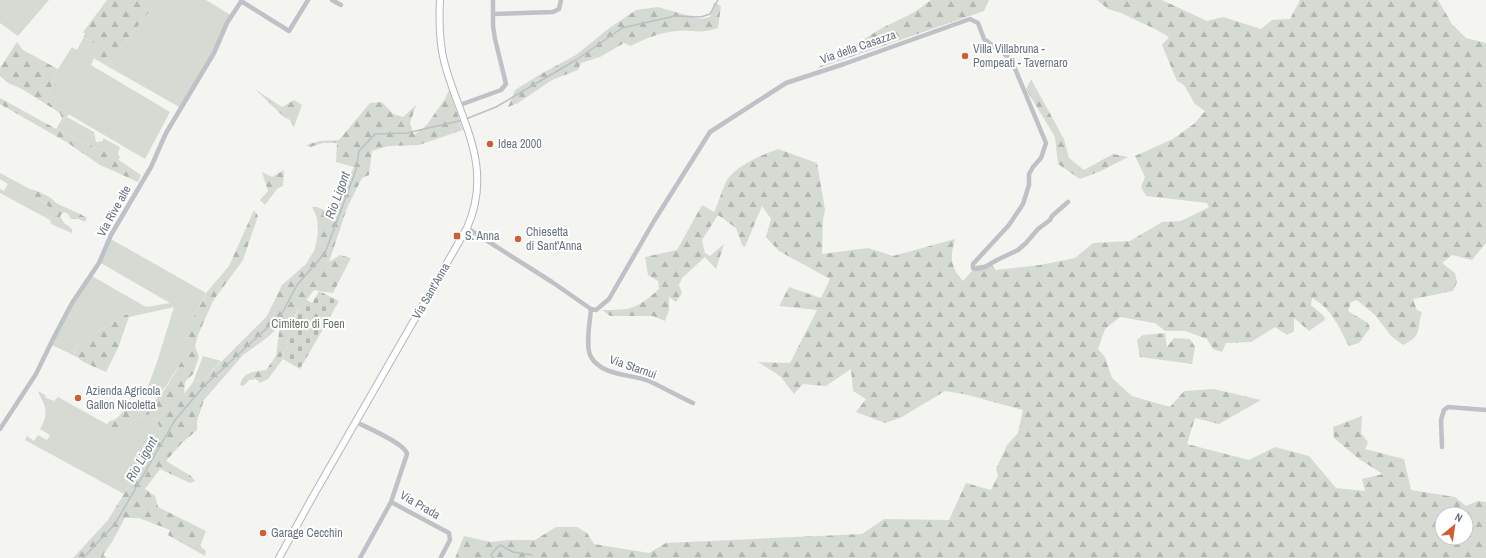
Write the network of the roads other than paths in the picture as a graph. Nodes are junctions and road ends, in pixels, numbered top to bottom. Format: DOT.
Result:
graph roads {
  1 [pos="241,0"];
  2 [pos="308,0"];
  3 [pos="332,0"];
  4 [pos="440,0"];
  5 [pos="493,0"];
  6 [pos="561,0"];
  7 [pos="341,5"];
  8 [pos="493,14"];
  9 [pos="460,105"];
  10 [pos="1068,202"];
  11 [pos="467,228"];
  12 [pos="591,309"];
  13 [pos="693,403"];
  14 [pos="1486,410"];
  15 [pos="356,422"];
  16 [pos="0,429"];
  17 [pos="1442,447"];
  18 [pos="391,502"];
  19 [pos="441,557"];
  20 [pos="279,558"];
  21 [pos="360,558"];
  1 -- 2 [label="street"];
  1 -- 16 [label="street, Via Rive alte"];
  3 -- 7 [label="street"];
  4 -- 9 [label="main road, Via Sant'Anna"];
  5 -- 8 [label="street"];
  6 -- 8 [label="street"];
  8 -- 9 [label="street"];
  9 -- 11 [label="main road, Via Sant'Anna"];
  10 -- 12 [label="street, Via della Casazza"];
  11 -- 12 [label="street"];
  11 -- 15 [label="main road, Via Sant'Anna"];
  12 -- 13 [label="street, Via Starnui"];
  14 -- 17 [label="street"];
  15 -- 18 [label="street, Via Prada"];
  15 -- 20 [label="main road, Via Sant'Anna"];
  18 -- 19 [label="street, Via Prada"];
  18 -- 21 [label="street"];
}
